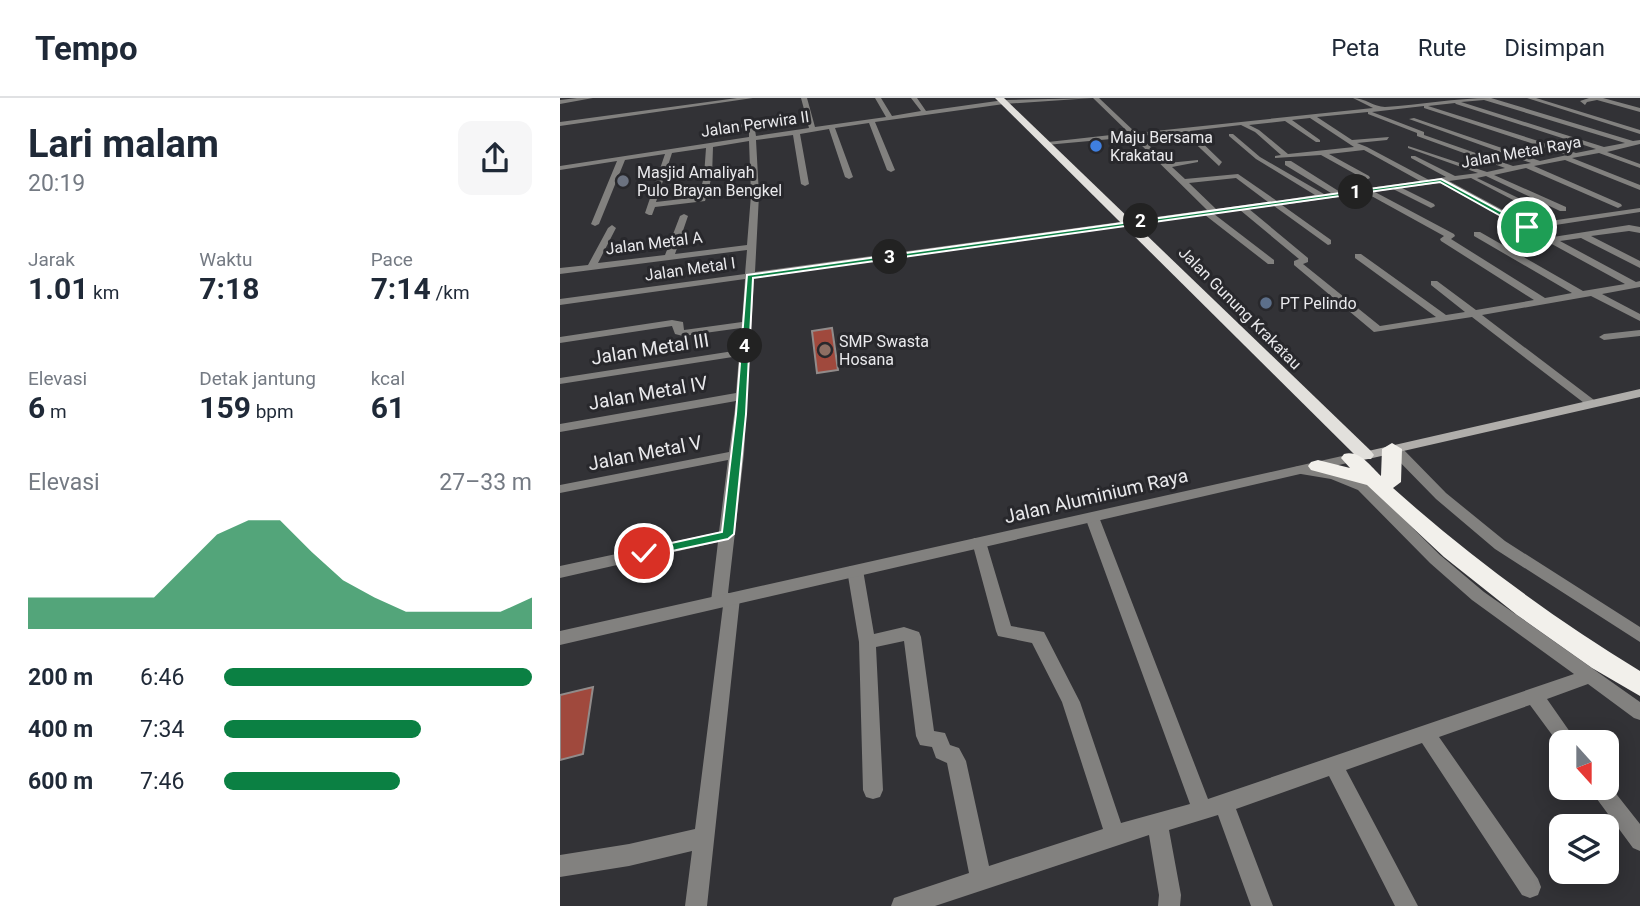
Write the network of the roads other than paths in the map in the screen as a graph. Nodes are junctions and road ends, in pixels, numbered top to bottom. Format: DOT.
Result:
graph roads {
  1 [pos="590,98"];
  2 [pos="750,98"];
  3 [pos="804,98"];
  4 [pos="878,98"];
  5 [pos="914,98"];
  6 [pos="1090,98"];
  7 [pos="1096,98"];
  8 [pos="1356,98"];
  9 [pos="1485,98"];
  10 [pos="1530,98"];
  11 [pos="1597,98"];
  12 [pos="1467,99"];
  13 [pos="734,100"];
  14 [pos="998,100"];
  15 [pos="560,102"];
  16 [pos="1452,102"];
  17 [pos="1585,103"];
  18 [pos="1420,105"];
  19 [pos="1382,109"];
  20 [pos="1640,110"];
  21 [pos="1365,111"];
  22 [pos="925,113"];
  23 [pos="1312,117"];
  24 [pos="890,118"];
  25 [pos="1286,119"];
  26 [pos="871,121"];
  27 [pos="560,124"];
  28 [pos="1243,124"];
  29 [pos="730,127"];
  30 [pos="831,127"];
  31 [pos="813,130"];
  32 [pos="1185,130"];
  33 [pos="796,132"];
  34 [pos="1640,132"];
  35 [pos="1136,135"];
  36 [pos="1231,135"];
  37 [pos="1387,138"];
  38 [pos="752,139"];
  39 [pos="1318,141"];
  40 [pos="730,142"];
  41 [pos="1350,142"];
  42 [pos="1637,143"];
  43 [pos="1048,144"];
  44 [pos="710,145"];
  45 [pos="1622,146"];
  46 [pos="1358,147"];
  47 [pos="1604,151"];
  48 [pos="669,152"];
  49 [pos="1321,152"];
  50 [pos="1640,153"];
  51 [pos="1287,156"];
  52 [pos="1578,157"];
  53 [pos="622,159"];
  54 [pos="1568,159"];
  55 [pos="1196,161"];
  56 [pos="1219,164"];
  57 [pos="1543,164"];
  58 [pos="1165,166"];
  59 [pos="1640,166"];
  60 [pos="1529,167"];
  61 [pos="560,168"];
  62 [pos="891,170"];
  63 [pos="1516,170"];
  64 [pos="1487,174"];
  65 [pos="849,177"];
  66 [pos="1469,177"];
  67 [pos="1366,178"];
  68 [pos="1455,179"];
  69 [pos="1441,180"];
  70 [pos="1181,182"];
  71 [pos="1428,183"];
  72 [pos="806,184"];
  73 [pos="1394,187"];
  74 [pos="1640,188"];
  75 [pos="1368,191"];
  76 [pos="1338,194"];
  77 [pos="1321,196"];
  78 [pos="1275,203"];
  79 [pos="1431,206"];
  80 [pos="1618,206"];
  81 [pos="1241,207"];
  82 [pos="1563,209"];
  83 [pos="1539,210"];
  84 [pos="1633,210"];
  85 [pos="1209,211"];
  86 [pos="684,216"];
  87 [pos="595,224"];
  88 [pos="1122,224"];
  89 [pos="1527,227"];
  90 [pos="612,228"];
  91 [pos="1640,230"];
  92 [pos="1478,234"];
  93 [pos="1581,235"];
  94 [pos="1550,240"];
  95 [pos="1328,242"];
  96 [pos="751,247"];
  97 [pos="1358,256"];
  98 [pos="669,257"];
  99 [pos="1270,262"];
  100 [pos="1640,264"];
  101 [pos="592,266"];
  102 [pos="560,271"];
  103 [pos="749,276"];
  104 [pos="1434,284"];
  105 [pos="1637,285"];
  106 [pos="1588,294"];
  107 [pos="560,302"];
  108 [pos="1543,302"];
  109 [pos="1474,313"];
  110 [pos="1444,318"];
  111 [pos="1640,318"];
  112 [pos="747,324"];
  113 [pos="1640,333"];
  114 [pos="1604,337"];
  115 [pos="560,340"];
  116 [pos="745,352"];
  117 [pos="560,380"];
  118 [pos="1640,393"];
  119 [pos="742,396"];
  120 [pos="1592,403"];
  121 [pos="560,428"];
  122 [pos="1393,449"];
  123 [pos="737,454"];
  124 [pos="1358,457"];
  125 [pos="1309,468"];
  126 [pos="1382,481"];
  127 [pos="560,489"];
  128 [pos="1092,517"];
  129 [pos="728,534"];
  130 [pos="979,542"];
  131 [pos="855,569"];
  132 [pos="560,572"];
  133 [pos="726,600"];
  134 [pos="1640,635"];
  135 [pos="560,638"];
  136 [pos="867,642"];
  137 [pos="1640,669"];
  138 [pos="1590,676"];
  139 [pos="1640,685"];
  140 [pos="1535,697"];
  141 [pos="1640,712"];
  142 [pos="1559,730"];
  143 [pos="1427,735"];
  144 [pos="1334,766"];
  145 [pos="873,790"];
  146 [pos="1610,800"];
  147 [pos="1224,804"];
  148 [pos="1203,811"];
  149 [pos="1157,823"];
  150 [pos="1115,835"];
  151 [pos="702,838"];
  152 [pos="1640,841"];
  153 [pos="560,866"];
  154 [pos="981,879"];
  155 [pos="1530,887"];
  156 [pos="924,903"];
  157 [pos="696,906"];
  158 [pos="902,906"];
  159 [pos="1169,906"];
  160 [pos="1262,906"];
  161 [pos="1407,906"];
  1 -- 15 [label="street"];
  2 -- 13 [label="street"];
  3 -- 31 [label="street"];
  4 -- 24 [label="street"];
  5 -- 22 [label="street"];
  6 -- 14 [label="street, Jalan Perwira II"];
  7 -- 35 [label="street"];
  8 -- 19 [label="street"];
  9 -- 12 [label="street"];
  9 -- 42 [label="street"];
  10 -- 34 [label="street"];
  11 -- 17 [label="street"];
  11 -- 20 [label="street"];
  12 -- 16 [label="street"];
  13 -- 27 [label="street"];
  13 -- 29 [label="street"];
  14 -- 22 [label="street, Jalan Perwira II"];
  14 -- 43 [label="highway, Jalan Gunung Krakatau"];
  14 -- 88 [label="highway, Jalan Gunung Krakatau"];
  16 -- 18 [label="street"];
  16 -- 47 [label="street"];
  18 -- 19 [label="street"];
  18 -- 52 [label="street"];
  19 -- 21 [label="street"];
  19 -- 57 [label="street"];
  21 -- 23 [label="street"];
  21 -- 63 [label="street"];
  22 -- 24 [label="street, Jalan Perwira II"];
  23 -- 25 [label="street"];
  23 -- 41 [label="street"];
  24 -- 26 [label="street, Jalan Perwira II"];
  25 -- 28 [label="street"];
  25 -- 39 [label="street"];
  26 -- 30 [label="street, Jalan Perwira II"];
  26 -- 62 [label="street"];
  28 -- 32 [label="street"];
  28 -- 51 [label="street"];
  29 -- 38 [label="street"];
  29 -- 40 [label="street"];
  30 -- 31 [label="street, Jalan Perwira II"];
  30 -- 65 [label="street"];
  31 -- 33 [label="street, Jalan Perwira II"];
  32 -- 35 [label="street"];
  32 -- 56 [label="street"];
  33 -- 38 [label="street, Jalan Perwira II"];
  33 -- 72 [label="street"];
  35 -- 43 [label="street"];
  35 -- 58 [label="street"];
  36 -- 77 [label="street"];
  37 -- 41 [label="street"];
  38 -- 40 [label="street, Jalan Perwira II"];
  38 -- 96 [label="street"];
  40 -- 44 [label="street, Jalan Perwira II"];
  41 -- 46 [label="street"];
  42 -- 45 [label="street, Jalan Metal Raya"];
  43 -- 88 [label="highway, Jalan Gunung Krakatau"];
  44 -- 48 [label="street, Jalan Perwira II"];
  44 -- 48 [label="street"];
  45 -- 47 [label="street, Jalan Metal Raya"];
  45 -- 50 [label="street"];
  46 -- 49 [label="street"];
  46 -- 71 [label="street"];
  47 -- 52 [label="street, Jalan Metal Raya"];
  47 -- 59 [label="street"];
  48 -- 53 [label="street, Jalan Perwira II"];
  49 -- 51 [label="street"];
  49 -- 67 [label="street"];
  51 -- 76 [label="street"];
  52 -- 54 [label="street, Jalan Metal Raya"];
  53 -- 61 [label="street, Jalan Perwira II"];
  53 -- 87 [label="street"];
  54 -- 57 [label="street, Jalan Metal Raya"];
  54 -- 74 [label="street"];
  55 -- 58 [label="street"];
  57 -- 60 [label="street, Jalan Metal Raya"];
  58 -- 70 [label="street"];
  60 -- 63 [label="street, Jalan Metal Raya"];
  60 -- 80 [label="street"];
  63 -- 64 [label="street, Jalan Metal Raya"];
  64 -- 66 [label="street, Jalan Metal Raya"];
  64 -- 68 [label="street"];
  64 -- 82 [label="street"];
  66 -- 68 [label="street, Jalan Metal Raya"];
  66 -- 83 [label="street"];
  68 -- 69 [label="street, Jalan Metal Raya"];
  69 -- 71 [label="street, Jalan Metal Raya"];
  69 -- 89 [label="street"];
  70 -- 78 [label="street"];
  70 -- 85 [label="street"];
  71 -- 73 [label="street, Jalan Metal Raya"];
  73 -- 75 [label="street, Jalan Metal Raya"];
  73 -- 79 [label="street"];
  75 -- 76 [label="street, Jalan Metal Raya"];
  75 -- 108 [label="street"];
  76 -- 77 [label="street, Jalan Metal Raya"];
  77 -- 78 [label="street, Jalan Metal Raya"];
  78 -- 81 [label="street, Jalan Metal Raya"];
  78 -- 95 [label="street"];
  81 -- 85 [label="street, Jalan Metal Raya"];
  81 -- 110 [label="street"];
  84 -- 89 [label="street"];
  85 -- 88 [label="street, Jalan Metal Raya"];
  85 -- 99 [label="street"];
  86 -- 98 [label="street"];
  88 -- 103 [label="street, Jalan Metal I"];
  88 -- 124 [label="highway, Jalan Gunung Krakatau"];
  89 -- 94 [label="street"];
  90 -- 101 [label="street"];
  91 -- 93 [label="street"];
  92 -- 106 [label="street"];
  93 -- 94 [label="street"];
  93 -- 100 [label="street"];
  94 -- 105 [label="street"];
  96 -- 98 [label="street, Jalan Metal A"];
  96 -- 103 [label="street"];
  97 -- 110 [label="street"];
  98 -- 101 [label="street, Jalan Metal A"];
  101 -- 102 [label="street, Jalan Metal A"];
  103 -- 107 [label="street, Jalan Metal I"];
  103 -- 112 [label="street"];
  104 -- 109 [label="street"];
  105 -- 106 [label="street"];
  106 -- 108 [label="street"];
  106 -- 111 [label="street"];
  108 -- 109 [label="street"];
  109 -- 110 [label="street"];
  109 -- 120 [label="street"];
  112 -- 115 [label="street"];
  112 -- 116 [label="street"];
  113 -- 114 [label="street"];
  116 -- 117 [label="street, Jalan Metal III"];
  116 -- 119 [label="street"];
  118 -- 120 [label="main road, Jalan Aluminium Raya"];
  119 -- 121 [label="street, Jalan Metal IV"];
  119 -- 123 [label="street"];
  120 -- 122 [label="main road, Jalan Aluminium Raya"];
  122 -- 124 [label="main road, Jalan Aluminium Raya"];
  122 -- 126 [label="highway"];
  122 -- 134 [label="street"];
  123 -- 127 [label="street, Jalan Metal V"];
  123 -- 129 [label="street"];
  124 -- 125 [label="street, Jalan Aluminium Raya"];
  124 -- 126 [label="highway"];
  125 -- 126 [label="highway"];
  125 -- 128 [label="street, Jalan Aluminium Raya"];
  125 -- 138 [label="street"];
  126 -- 137 [label="highway"];
  126 -- 139 [label="highway"];
  128 -- 130 [label="street, Jalan Aluminium Raya"];
  128 -- 148 [label="street"];
  129 -- 132 [label="street"];
  129 -- 133 [label="street"];
  130 -- 131 [label="street, Jalan Aluminium Raya"];
  130 -- 150 [label="street"];
  131 -- 133 [label="street, Jalan Aluminium Raya"];
  131 -- 136 [label="street"];
  133 -- 135 [label="street, Jalan Aluminium Raya"];
  133 -- 151 [label="street"];
  136 -- 145 [label="street"];
  136 -- 154 [label="street"];
  138 -- 140 [label="street"];
  138 -- 141 [label="street"];
  140 -- 142 [label="street"];
  140 -- 143 [label="street"];
  143 -- 144 [label="street"];
  143 -- 155 [label="street"];
  144 -- 147 [label="street"];
  144 -- 161 [label="street"];
  146 -- 152 [label="street"];
  147 -- 148 [label="street"];
  147 -- 160 [label="street"];
  148 -- 149 [label="street"];
  149 -- 150 [label="street"];
  149 -- 159 [label="street"];
  150 -- 154 [label="street"];
  151 -- 153 [label="street"];
  151 -- 157 [label="street"];
  154 -- 156 [label="street"];
  156 -- 158 [label="street"];
}
